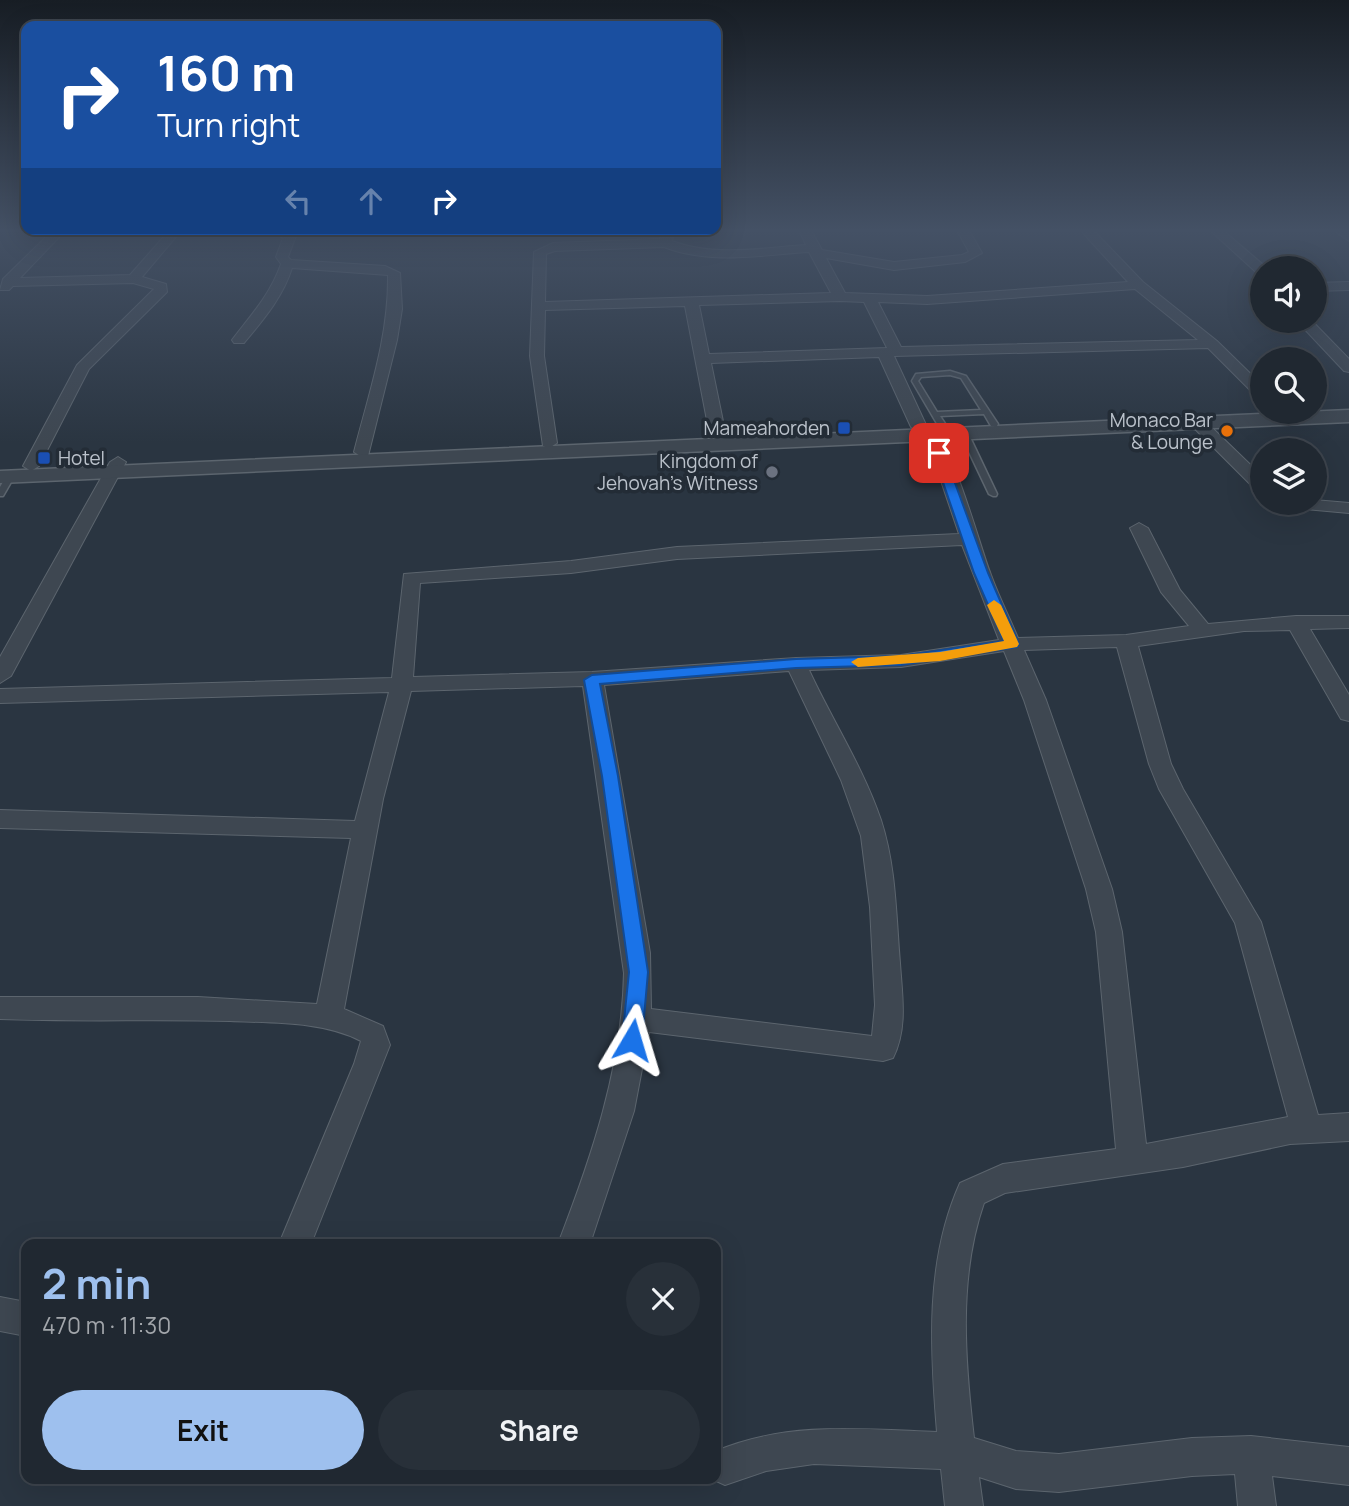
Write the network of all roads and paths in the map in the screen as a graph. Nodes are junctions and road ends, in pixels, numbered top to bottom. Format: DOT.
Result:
graph roads {
  1 [pos="149,302"];
  2 [pos="270,302"];
  3 [pos="394,302"];
  4 [pos="540,302"];
  5 [pos="680,302"];
  6 [pos="691,302"];
  7 [pos="871,302"];
  8 [pos="1160,302"];
  9 [pos="540,306"];
  10 [pos="1315,333"];
  11 [pos="239,340"];
  12 [pos="1349,340"];
  13 [pos="1323,342"];
  14 [pos="1212,344"];
  15 [pos="890,352"];
  16 [pos="703,359"];
  17 [pos="1349,368"];
  18 [pos="1250,382"];
  19 [pos="1349,407"];
  20 [pos="1327,408"];
  21 [pos="1250,411"];
  22 [pos="1349,416"];
  23 [pos="990,418"];
  24 [pos="1197,422"];
  25 [pos="931,425"];
  26 [pos="964,433"];
  27 [pos="718,436"];
  28 [pos="549,443"];
  29 [pos="362,452"];
  30 [pos="31,466"];
  31 [pos="114,467"];
  32 [pos="1250,474"];
  33 [pos="3,479"];
  34 [pos="993,494"];
  35 [pos="1327,506"];
  36 [pos="1349,508"];
  37 [pos="1139,528"];
  38 [pos="970,539"];
  39 [pos="1296,622"];
  40 [pos="1349,622"];
  41 [pos="1202,630"];
  42 [pos="1126,641"];
  43 [pos="1012,644"];
  44 [pos="796,664"];
  45 [pos="0,676"];
  46 [pos="592,680"];
  47 [pos="402,685"];
  48 [pos="0,696"];
  49 [pos="1349,714"];
  50 [pos="0,819"];
  51 [pos="365,830"];
  52 [pos="0,1008"];
  53 [pos="329,1017"];
  54 [pos="636,1019"];
  55 [pos="1349,1127"];
  56 [pos="1307,1130"];
  57 [pos="1132,1159"];
  58 [pos="297,1239"];
  59 [pos="576,1239"];
  60 [pos="0,1314"];
  61 [pos="21,1318"];
  62 [pos="957,1451"];
  63 [pos="1251,1455"];
  64 [pos="725,1466"];
  65 [pos="1349,1466"];
  66 [pos="964,1506"];
  67 [pos="1257,1506"];
  1 -- 30 [label="street"];
  2 -- 11 [label="street"];
  3 -- 29 [label="street"];
  4 -- 9 [label="street"];
  5 -- 9 [label="street"];
  6 -- 16 [label="street"];
  7 -- 15 [label="street"];
  8 -- 14 [label="street"];
  9 -- 28 [label="street"];
  10 -- 13 [label="street"];
  12 -- 13 [label="street"];
  13 -- 17 [label="street"];
  14 -- 15 [label="street"];
  14 -- 18 [label="street"];
  15 -- 16 [label="street"];
  15 -- 25 [label="street"];
  16 -- 27 [label="street"];
  19 -- 20 [label="street"];
  21 -- 23 [label="street"];
  22 -- 24 [label="street"];
  23 -- 25 [label="street"];
  23 -- 25 [label="lane"];
  24 -- 26 [label="street"];
  24 -- 32 [label="street"];
  25 -- 26 [label="street"];
  25 -- 27 [label="street"];
  25 -- 31 [label="street"];
  25 -- 38 [label="street"];
  26 -- 34 [label="lane"];
  27 -- 28 [label="street"];
  28 -- 29 [label="street"];
  29 -- 31 [label="street"];
  30 -- 31 [label="street"];
  30 -- 33 [label="street"];
  31 -- 33 [label="street"];
  31 -- 45 [label="street"];
  35 -- 36 [label="street"];
  37 -- 41 [label="street"];
  38 -- 43 [label="street"];
  38 -- 47 [label="street"];
  39 -- 40 [label="street"];
  39 -- 41 [label="street"];
  39 -- 49 [label="street"];
  41 -- 42 [label="street"];
  42 -- 43 [label="street"];
  42 -- 56 [label="street"];
  43 -- 44 [label="street"];
  43 -- 57 [label="street"];
  44 -- 46 [label="street"];
  44 -- 54 [label="street"];
  46 -- 47 [label="street"];
  46 -- 54 [label="street"];
  47 -- 48 [label="street"];
  47 -- 51 [label="street"];
  50 -- 51 [label="street"];
  51 -- 53 [label="street"];
  52 -- 53 [label="street"];
  53 -- 58 [label="street"];
  54 -- 59 [label="street"];
  55 -- 56 [label="street"];
  56 -- 57 [label="street"];
  57 -- 62 [label="street"];
  60 -- 61 [label="street"];
  62 -- 63 [label="street"];
  62 -- 64 [label="street"];
  62 -- 66 [label="street"];
  63 -- 65 [label="street"];
  63 -- 67 [label="street"];
}
